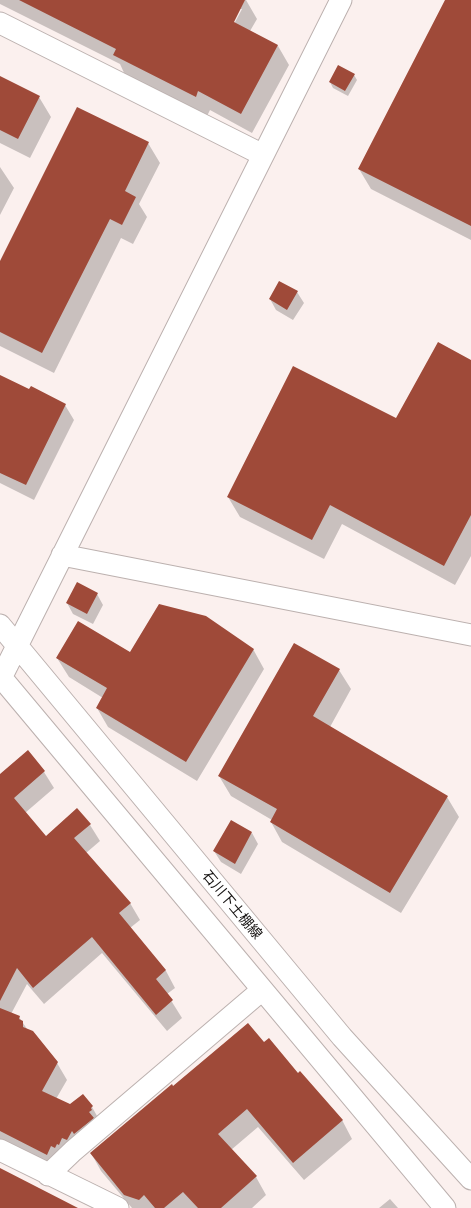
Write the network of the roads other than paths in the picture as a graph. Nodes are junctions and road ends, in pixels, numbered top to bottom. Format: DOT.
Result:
graph roads {
  1 [pos="341,0"];
  2 [pos="0,23"];
  3 [pos="263,156"];
  4 [pos="62,555"];
  5 [pos="0,625"];
  6 [pos="471,635"];
  7 [pos="17,645"];
  8 [pos="0,678"];
  9 [pos="262,990"];
  10 [pos="0,1150"];
  11 [pos="48,1175"];
  12 [pos="471,1179"];
  13 [pos="118,1208"];
  14 [pos="445,1208"];
  1 -- 3 [label="street"];
  2 -- 3 [label="street"];
  3 -- 4 [label="street"];
  4 -- 6 [label="street"];
  4 -- 7 [label="street"];
  5 -- 7 [label="street, 石川下土棚線"];
  7 -- 8 [label="street"];
  7 -- 12 [label="street, 石川下土棚線"];
  8 -- 9 [label="street"];
  9 -- 11 [label="street"];
  9 -- 14 [label="street"];
  10 -- 11 [label="street"];
  11 -- 13 [label="street"];
}
